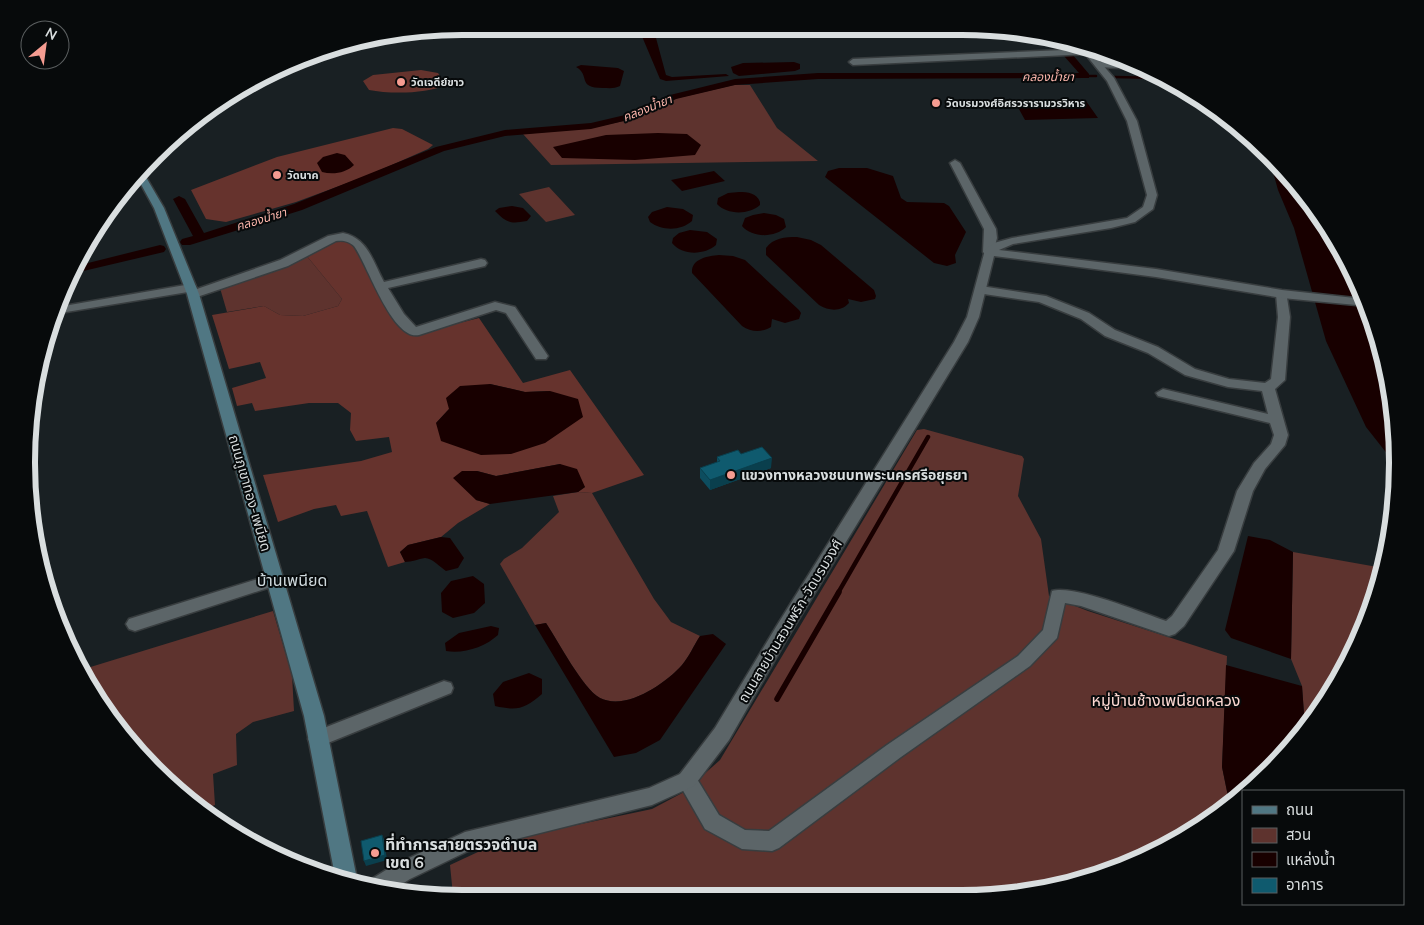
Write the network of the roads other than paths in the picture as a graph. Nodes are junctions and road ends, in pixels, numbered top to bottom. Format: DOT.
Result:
graph roads {
  1 [pos="1080,52"];
  2 [pos="1091,56"];
  3 [pos="853,62"];
  4 [pos="1099,65"];
  5 [pos="1120,66"];
  6 [pos="955,163"];
  7 [pos="143,178"];
  8 [pos="1029,237"];
  9 [pos="989,252"];
  10 [pos="1034,258"];
  11 [pos="481,262"];
  12 [pos="382,286"];
  13 [pos="981,290"];
  14 [pos="192,291"];
  15 [pos="1288,295"];
  16 [pos="1357,302"];
  17 [pos="64,310"];
  18 [pos="541,356"];
  19 [pos="1268,388"];
  20 [pos="1163,393"];
  21 [pos="1277,420"];
  22 [pos="274,580"];
  23 [pos="135,624"];
  24 [pos="444,688"];
  25 [pos="318,739"];
  26 [pos="687,780"];
  27 [pos="345,873"];
  28 [pos="386,883"];
  1 -- 3 [label="street"];
  2 -- 4 [label="street"];
  4 -- 5 [label="street"];
  4 -- 8 [label="street"];
  6 -- 9 [label="street, ถนนสายบ้านสวนพริก-วัดบรมวงศ์"];
  7 -- 14 [label="main road, ถนนภูเขาทอง-เพนียด"];
  8 -- 9 [label="street"];
  8 -- 10 [label="street"];
  9 -- 10 [label="street"];
  9 -- 13 [label="street, ถนนสายบ้านสวนพริก-วัดบรมวงศ์"];
  10 -- 15 [label="street"];
  11 -- 12 [label="street"];
  12 -- 14 [label="street"];
  12 -- 18 [label="street"];
  13 -- 19 [label="street"];
  13 -- 26 [label="street, ถนนสายบ้านสวนพริก-วัดบรมวงศ์"];
  14 -- 17 [label="street"];
  14 -- 22 [label="main road, ถนนภูเขาทอง-เพนียด"];
  15 -- 16 [label="street"];
  15 -- 19 [label="street"];
  19 -- 21 [label="street"];
  20 -- 21 [label="street"];
  21 -- 26 [label="street"];
  22 -- 23 [label="street"];
  22 -- 25 [label="main road, ถนนภูเขาทอง-เพนียด"];
  24 -- 25 [label="street"];
  25 -- 27 [label="main road, ถนนภูเขาทอง-เพนียด"];
  26 -- 28 [label="street, ถนนสายบ้านสวนพริก-วัดบรมวงศ์"];
}
